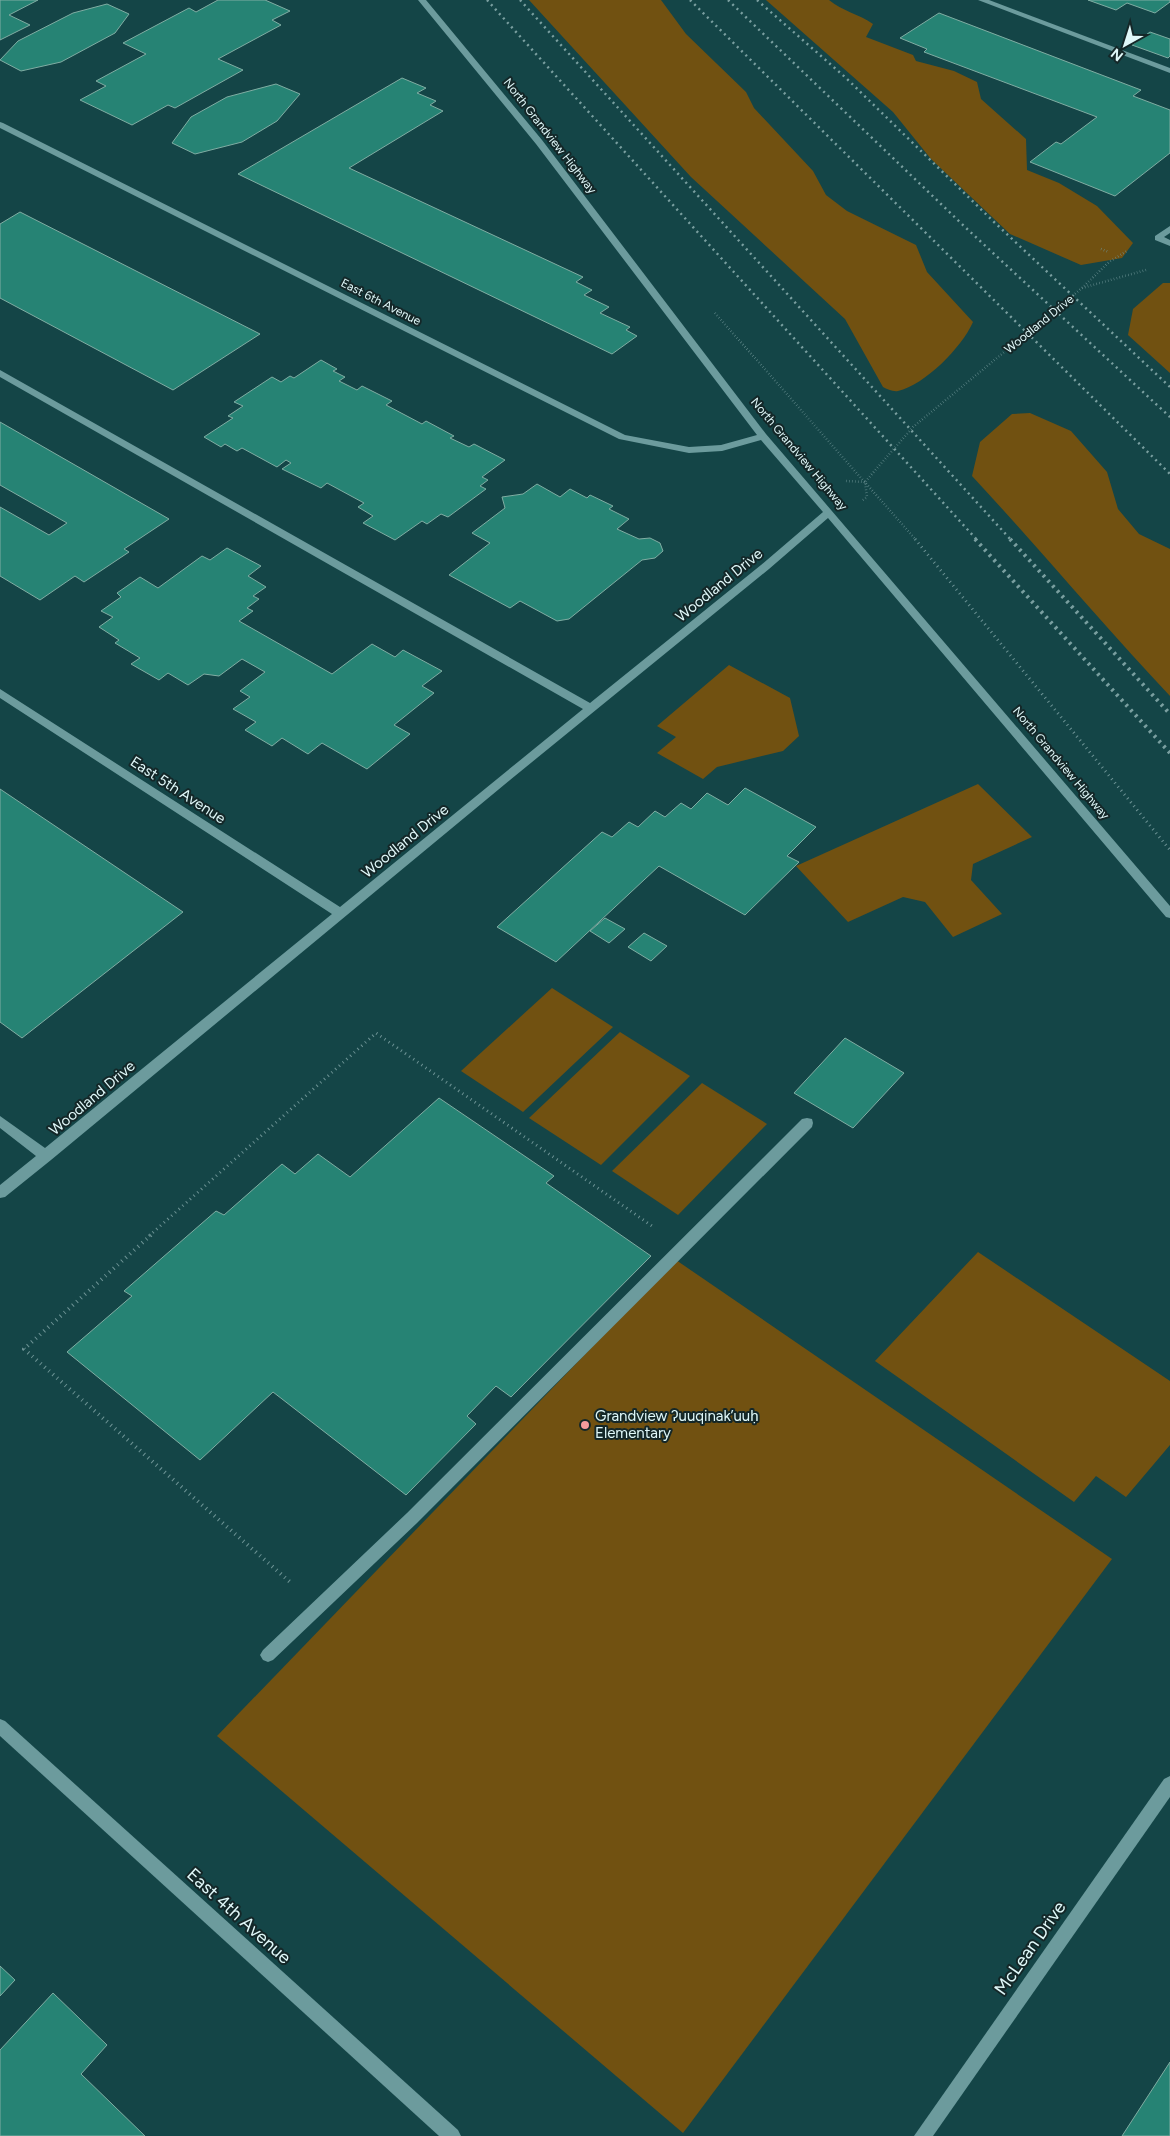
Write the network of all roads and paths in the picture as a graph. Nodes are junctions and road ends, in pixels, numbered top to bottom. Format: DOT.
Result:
graph roads {
  1 [pos="422,0"];
  2 [pos="982,0"];
  3 [pos="1170,71"];
  4 [pos="0,125"];
  5 [pos="1170,229"];
  6 [pos="1170,242"];
  7 [pos="1101,248"];
  8 [pos="1109,252"];
  9 [pos="1109,262"];
  10 [pos="1125,277"];
  11 [pos="1082,288"];
  12 [pos="0,373"];
  13 [pos="763,436"];
  14 [pos="866,482"];
  15 [pos="829,512"];
  16 [pos="0,692"];
  17 [pos="590,708"];
  18 [pos="1170,850"];
  19 [pos="340,913"];
  20 [pos="1170,914"];
  21 [pos="0,1121"];
  22 [pos="807,1123"];
  23 [pos="46,1156"];
  24 [pos="0,1193"];
  25 [pos="683,1247"];
  26 [pos="318,1607"];
  27 [pos="268,1655"];
  28 [pos="0,1726"];
  29 [pos="1170,1784"];
  30 [pos="452,2136"];
  31 [pos="923,2136"];
  1 -- 13 [label="street, North Grandview Highway"];
  2 -- 3 [label="street"];
  4 -- 13 [label="street, East 6th Avenue"];
  5 -- 6 [label="street"];
  7 -- 8 [label="path"];
  9 -- 11 [label="path, Woodland Drive"];
  10 -- 11 [label="path, Woodland Drive"];
  11 -- 14 [label="path, Woodland Drive"];
  12 -- 17 [label="street"];
  13 -- 15 [label="street, North Grandview Highway"];
  14 -- 18 [label="path, North Grandview Highway"];
  15 -- 17 [label="street, Woodland Drive"];
  15 -- 20 [label="street, North Grandview Highway"];
  16 -- 19 [label="street, East 5th Avenue"];
  17 -- 19 [label="street, Woodland Drive"];
  19 -- 23 [label="street, Woodland Drive"];
  21 -- 23 [label="street"];
  22 -- 25 [label="street"];
  23 -- 24 [label="street, Woodland Drive"];
  25 -- 26 [label="street"];
  25 -- 26 [label="path"];
  26 -- 27 [label="street"];
  28 -- 30 [label="street, East 4th Avenue"];
  29 -- 31 [label="street, McLean Drive"];
}
